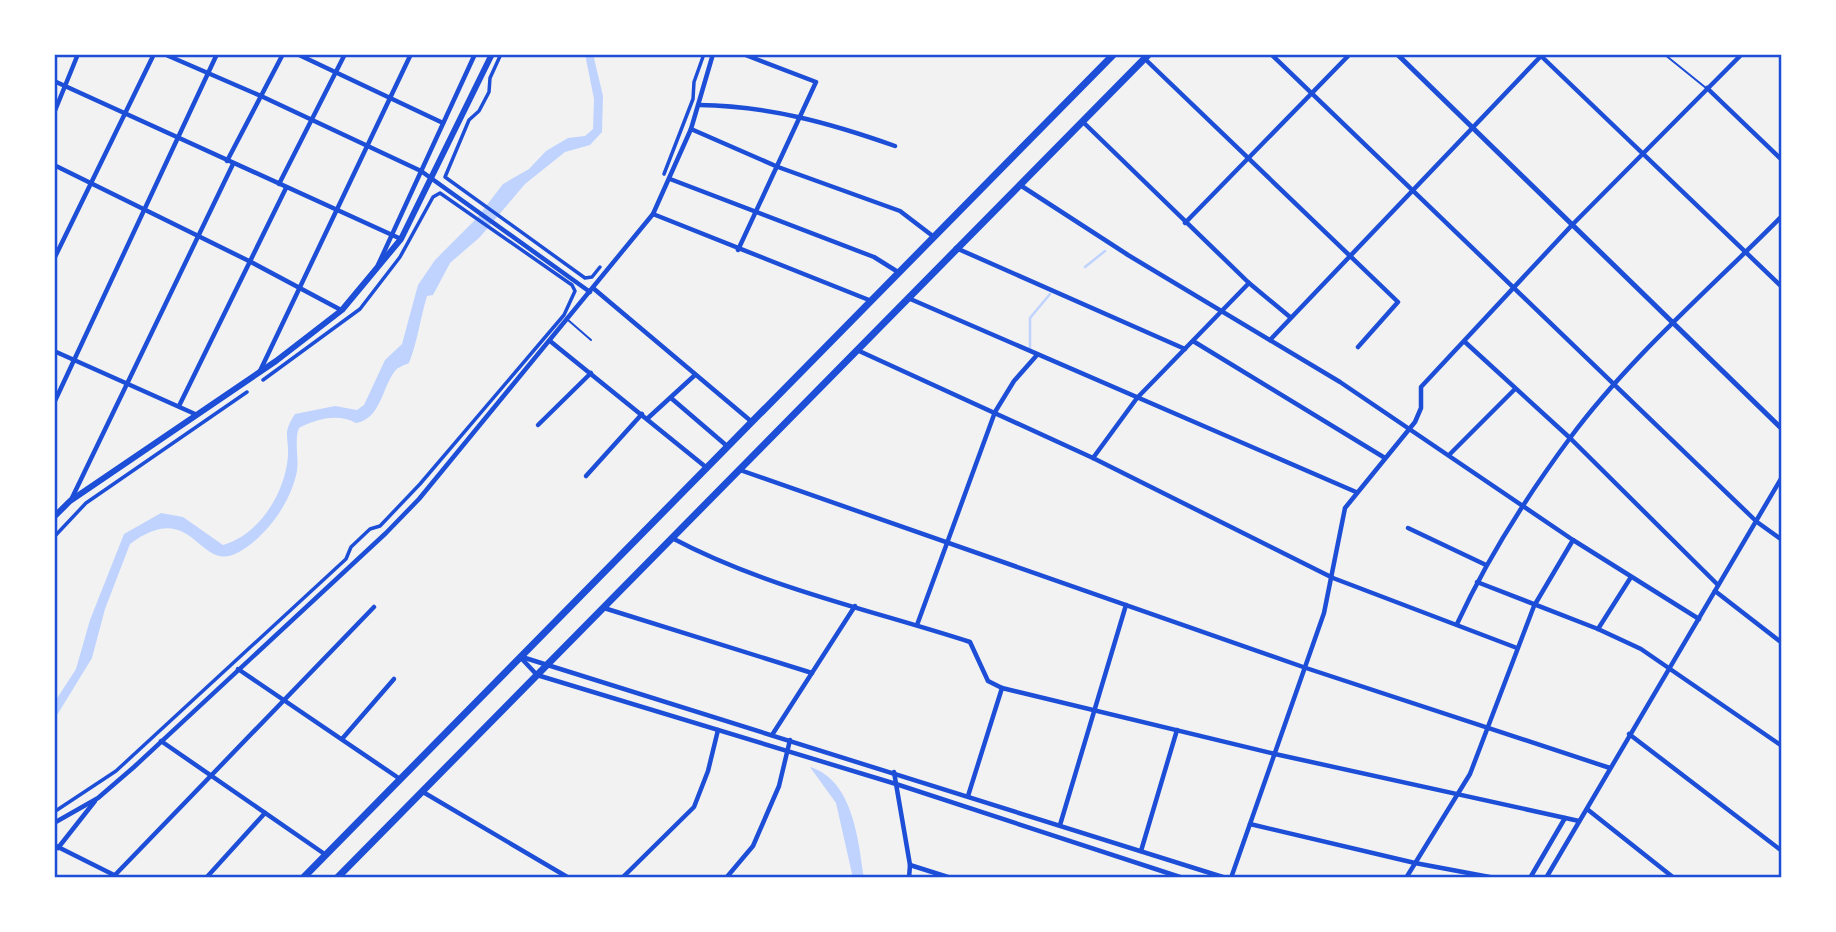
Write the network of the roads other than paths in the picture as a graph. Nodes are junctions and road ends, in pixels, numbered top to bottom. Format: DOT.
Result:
graph roads {
  1 [pos="78,54"];
  2 [pos="154,54"];
  3 [pos="164,54"];
  4 [pos="217,54"];
  5 [pos="283,54"];
  6 [pos="297,54"];
  7 [pos="345,54"];
  8 [pos="411,54"];
  9 [pos="475,54"];
  10 [pos="492,54"];
  11 [pos="501,54"];
  12 [pos="704,54"];
  13 [pos="713,54"];
  14 [pos="743,54"];
  15 [pos="1114,54"];
  16 [pos="1271,54"];
  17 [pos="1350,54"];
  18 [pos="1397,54"];
  19 [pos="1664,54"];
  20 [pos="1742,54"];
  21 [pos="1541,55"];
  22 [pos="1147,56"];
  23 [pos="208,72"];
  24 [pos="336,73"];
  25 [pos="54,81"];
  26 [pos="66,86"];
  27 [pos="1707,88"];
  28 [pos="1312,94"];
  29 [pos="261,96"];
  30 [pos="390,99"];
  31 [pos="699,105"];
  32 [pos="124,112"];
  33 [pos="54,113"];
  34 [pos="801,116"];
  35 [pos="312,121"];
  36 [pos="1082,121"];
  37 [pos="443,123"];
  38 [pos="1472,128"];
  39 [pos="691,129"];
  40 [pos="178,137"];
  41 [pos="368,146"];
  42 [pos="895,146"];
  43 [pos="1640,154"];
  44 [pos="1248,158"];
  45 [pos="1782,160"];
  46 [pos="227,161"];
  47 [pos="233,164"];
  48 [pos="54,165"];
  49 [pos="778,167"];
  50 [pos="421,171"];
  51 [pos="663,174"];
  52 [pos="670,178"];
  53 [pos="433,179"];
  54 [pos="92,184"];
  55 [pos="279,184"];
  56 [pos="1019,184"];
  57 [pos="286,188"];
  58 [pos="1413,190"];
  59 [pos="460,193"];
  60 [pos="335,209"];
  61 [pos="146,210"];
  62 [pos="755,212"];
  63 [pos="653,214"];
  64 [pos="1782,216"];
  65 [pos="1185,223"];
  66 [pos="1573,224"];
  67 [pos="390,233"];
  68 [pos="199,236"];
  69 [pos="934,237"];
  70 [pos="401,239"];
  71 [pos="528,242"];
  72 [pos="955,248"];
  73 [pos="738,250"];
  74 [pos="1745,253"];
  75 [pos="1351,254"];
  76 [pos="54,259"];
  77 [pos="251,262"];
  78 [pos="600,267"];
  79 [pos="377,269"];
  80 [pos="898,272"];
  81 [pos="1249,283"];
  82 [pos="297,287"];
  83 [pos="1782,288"];
  84 [pos="1513,289"];
  85 [pos="591,290"];
  86 [pos="908,298"];
  87 [pos="869,300"];
  88 [pos="1222,309"];
  89 [pos="342,310"];
  90 [pos="1290,317"];
  91 [pos="568,320"];
  92 [pos="1675,322"];
  93 [pos="591,340"];
  94 [pos="1270,340"];
  95 [pos="550,341"];
  96 [pos="1193,341"];
  97 [pos="1465,342"];
  98 [pos="1358,347"];
  99 [pos="1185,349"];
  100 [pos="857,350"];
  101 [pos="54,351"];
  102 [pos="1037,355"];
  103 [pos="74,359"];
  104 [pos="260,371"];
  105 [pos="592,373"];
  106 [pos="695,375"];
  107 [pos="264,380"];
  108 [pos="127,382"];
  109 [pos="1614,386"];
  110 [pos="1515,389"];
  111 [pos="247,392"];
  112 [pos="671,398"];
  113 [pos="1137,398"];
  114 [pos="54,403"];
  115 [pos="179,406"];
  116 [pos="995,412"];
  117 [pos="195,414"];
  118 [pos="642,414"];
  119 [pos="648,418"];
  120 [pos="752,422"];
  121 [pos="538,425"];
  122 [pos="1411,428"];
  123 [pos="1782,429"];
  124 [pos="1570,438"];
  125 [pos="728,446"];
  126 [pos="1450,454"];
  127 [pos="1093,458"];
  128 [pos="1385,458"];
  129 [pos="707,468"];
  130 [pos="740,470"];
  131 [pos="586,475"];
  132 [pos="1782,477"];
  133 [pos="1356,492"];
  134 [pos="70,501"];
  135 [pos="1524,506"];
  136 [pos="54,517"];
  137 [pos="1757,522"];
  138 [pos="1408,528"];
  139 [pos="54,537"];
  140 [pos="672,538"];
  141 [pos="1573,540"];
  142 [pos="1782,540"];
  143 [pos="948,544"];
  144 [pos="1486,565"];
  145 [pos="1631,577"];
  146 [pos="1333,578"];
  147 [pos="1476,582"];
  148 [pos="1718,585"];
  149 [pos="1715,592"];
  150 [pos="1126,605"];
  151 [pos="855,606"];
  152 [pos="1534,606"];
  153 [pos="374,607"];
  154 [pos="604,608"];
  155 [pos="1699,619"];
  156 [pos="1457,624"];
  157 [pos="917,625"];
  158 [pos="1598,629"];
  159 [pos="1782,643"];
  160 [pos="1517,648"];
  161 [pos="521,657"];
  162 [pos="547,666"];
  163 [pos="1671,666"];
  164 [pos="1306,668"];
  165 [pos="238,669"];
  166 [pos="812,673"];
  167 [pos="537,675"];
  168 [pos="394,679"];
  169 [pos="1002,688"];
  170 [pos="283,699"];
  171 [pos="1092,709"];
  172 [pos="1488,729"];
  173 [pos="718,730"];
  174 [pos="1177,730"];
  175 [pos="1629,734"];
  176 [pos="772,735"];
  177 [pos="342,739"];
  178 [pos="790,740"];
  179 [pos="161,741"];
  180 [pos="1782,747"];
  181 [pos="787,752"];
  182 [pos="1275,754"];
  183 [pos="1610,768"];
  184 [pos="894,772"];
  185 [pos="211,775"];
  186 [pos="400,779"];
  187 [pos="896,784"];
  188 [pos="422,791"];
  189 [pos="1457,795"];
  190 [pos="968,796"];
  191 [pos="98,798"];
  192 [pos="1586,809"];
  193 [pos="54,812"];
  194 [pos="265,813"];
  195 [pos="1565,818"];
  196 [pos="1579,821"];
  197 [pos="54,823"];
  198 [pos="1250,824"];
  199 [pos="1060,825"];
  200 [pos="1076,831"];
  201 [pos="1073,841"];
  202 [pos="56,846"];
  203 [pos="1141,851"];
  204 [pos="1782,851"];
  205 [pos="326,855"];
  206 [pos="1415,863"];
  207 [pos="911,864"];
  208 [pos="118,877"];
  209 [pos="205,878"];
  210 [pos="303,878"];
  211 [pos="337,878"];
  212 [pos="569,878"];
  213 [pos="622,878"];
  214 [pos="726,878"];
  215 [pos="909,878"];
  216 [pos="951,878"];
  217 [pos="1181,878"];
  218 [pos="1226,878"];
  219 [pos="1231,878"];
  220 [pos="1406,878"];
  221 [pos="1495,878"];
  222 [pos="1530,878"];
  223 [pos="1546,878"];
  224 [pos="1674,878"];
  1 -- 26 [label="street"];
  2 -- 32 [label="street"];
  3 -- 23 [label="street"];
  4 -- 23 [label="street"];
  5 -- 29 [label="street"];
  6 -- 24 [label="street"];
  7 -- 24 [label="street"];
  8 -- 30 [label="street"];
  9 -- 37 [label="street"];
  10 -- 53 [label="main road"];
  11 -- 59 [label="street"];
  12 -- 51 [label="street"];
  13 -- 31 [label="street"];
  14 -- 34 [label="street"];
  15 -- 69 [label="main road"];
  16 -- 28 [label="street"];
  17 -- 28 [label="street"];
  18 -- 38 [label="street"];
  19 -- 27 [label="lane"];
  20 -- 27 [label="street"];
  21 -- 38 [label="street"];
  21 -- 43 [label="street"];
  22 -- 36 [label="main road"];
  22 -- 44 [label="street"];
  23 -- 29 [label="street"];
  23 -- 40 [label="street"];
  24 -- 30 [label="street"];
  24 -- 35 [label="street"];
  25 -- 26 [label="street"];
  26 -- 32 [label="street"];
  26 -- 33 [label="street"];
  27 -- 43 [label="street"];
  27 -- 45 [label="street"];
  28 -- 44 [label="street"];
  28 -- 58 [label="street"];
  29 -- 35 [label="street"];
  29 -- 46 [label="street"];
  30 -- 37 [label="street"];
  30 -- 41 [label="street"];
  31 -- 34 [label="street"];
  31 -- 39 [label="street"];
  32 -- 40 [label="street"];
  32 -- 54 [label="street"];
  34 -- 42 [label="street"];
  34 -- 49 [label="street"];
  35 -- 41 [label="street"];
  35 -- 55 [label="street"];
  36 -- 56 [label="main road"];
  36 -- 65 [label="street"];
  37 -- 50 [label="street"];
  38 -- 58 [label="street"];
  38 -- 66 [label="street"];
  39 -- 49 [label="street"];
  39 -- 52 [label="street"];
  40 -- 46 [label="street"];
  40 -- 61 [label="street"];
  41 -- 50 [label="street"];
  41 -- 60 [label="street"];
  43 -- 66 [label="street"];
  43 -- 74 [label="street"];
  44 -- 65 [label="street"];
  44 -- 75 [label="street"];
  46 -- 47 [label="street"];
  47 -- 55 [label="street"];
  47 -- 68 [label="street"];
  48 -- 54 [label="street"];
  49 -- 62 [label="street"];
  49 -- 69 [label="street"];
  50 -- 53 [label="street"];
  50 -- 67 [label="street"];
  52 -- 62 [label="street"];
  52 -- 63 [label="street"];
  53 -- 59 [label="street"];
  53 -- 70 [label="main road"];
  54 -- 61 [label="street"];
  54 -- 76 [label="street"];
  55 -- 57 [label="street"];
  56 -- 72 [label="main road"];
  56 -- 88 [label="street"];
  57 -- 60 [label="street"];
  57 -- 77 [label="street"];
  58 -- 75 [label="street"];
  58 -- 84 [label="street"];
  59 -- 71 [label="street"];
  60 -- 67 [label="street"];
  60 -- 82 [label="street"];
  61 -- 68 [label="street"];
  61 -- 103 [label="street"];
  62 -- 73 [label="street"];
  62 -- 80 [label="street"];
  63 -- 73 [label="street"];
  63 -- 85 [label="street"];
  64 -- 74 [label="street"];
  65 -- 81 [label="street"];
  66 -- 84 [label="street"];
  66 -- 92 [label="street"];
  67 -- 70 [label="street"];
  67 -- 79 [label="street"];
  68 -- 77 [label="street"];
  68 -- 108 [label="street"];
  69 -- 80 [label="main road"];
  70 -- 79 [label="main road"];
  71 -- 78 [label="street"];
  71 -- 85 [label="street"];
  72 -- 86 [label="main road"];
  72 -- 99 [label="street"];
  73 -- 87 [label="street"];
  74 -- 83 [label="street"];
  74 -- 92 [label="street"];
  75 -- 90 [label="street"];
  75 -- 98 [label="street"];
  77 -- 82 [label="street"];
  77 -- 115 [label="street"];
  79 -- 89 [label="main road"];
  80 -- 87 [label="main road"];
  81 -- 88 [label="street"];
  81 -- 90 [label="street"];
  82 -- 89 [label="street"];
  82 -- 104 [label="street"];
  84 -- 97 [label="street"];
  84 -- 109 [label="street"];
  85 -- 91 [label="street"];
  85 -- 106 [label="street"];
  86 -- 100 [label="main road"];
  86 -- 102 [label="street"];
  87 -- 120 [label="main road"];
  88 -- 94 [label="street"];
  88 -- 96 [label="street"];
  89 -- 104 [label="main road"];
  90 -- 94 [label="street"];
  91 -- 93 [label="lane"];
  91 -- 95 [label="street"];
  92 -- 109 [label="street"];
  92 -- 123 [label="street"];
  94 -- 122 [label="street"];
  95 -- 105 [label="street"];
  95 -- 165 [label="street"];
  96 -- 99 [label="street"];
  96 -- 128 [label="street"];
  97 -- 110 [label="street"];
  97 -- 122 [label="street"];
  99 -- 113 [label="street"];
  100 -- 116 [label="street"];
  100 -- 130 [label="main road"];
  101 -- 103 [label="street"];
  102 -- 113 [label="street"];
  102 -- 116 [label="street"];
  103 -- 108 [label="street"];
  103 -- 114 [label="street"];
  104 -- 117 [label="main road"];
  105 -- 118 [label="street"];
  105 -- 121 [label="street"];
  106 -- 112 [label="street"];
  106 -- 120 [label="street"];
  107 -- 193 [label="street"];
  108 -- 115 [label="street"];
  108 -- 134 [label="street"];
  109 -- 124 [label="street"];
  109 -- 137 [label="street"];
  110 -- 124 [label="street"];
  110 -- 126 [label="street"];
  111 -- 139 [label="street"];
  112 -- 119 [label="street"];
  112 -- 125 [label="street"];
  113 -- 127 [label="street"];
  113 -- 133 [label="street"];
  115 -- 117 [label="street"];
  116 -- 127 [label="street"];
  116 -- 143 [label="street"];
  117 -- 134 [label="main road"];
  118 -- 119 [label="street"];
  118 -- 131 [label="street"];
  119 -- 129 [label="street"];
  120 -- 125 [label="main road"];
  122 -- 126 [label="street"];
  122 -- 128 [label="street"];
  124 -- 135 [label="street"];
  124 -- 148 [label="street"];
  125 -- 129 [label="main road"];
  126 -- 135 [label="street"];
  127 -- 146 [label="street"];
  128 -- 133 [label="street"];
  129 -- 161 [label="main road"];
  130 -- 140 [label="main road"];
  130 -- 143 [label="street"];
  132 -- 137 [label="street"];
  133 -- 146 [label="street"];
  134 -- 136 [label="main road"];
  135 -- 141 [label="street"];
  135 -- 144 [label="street"];
  137 -- 142 [label="street"];
  137 -- 148 [label="street"];
  138 -- 144 [label="street"];
  140 -- 151 [label="street"];
  140 -- 154 [label="main road"];
  141 -- 145 [label="street"];
  141 -- 152 [label="street"];
  143 -- 150 [label="street"];
  143 -- 157 [label="street"];
  144 -- 147 [label="street"];
  145 -- 155 [label="street"];
  145 -- 158 [label="street"];
  146 -- 156 [label="street"];
  146 -- 164 [label="street"];
  147 -- 152 [label="street"];
  147 -- 156 [label="street"];
  148 -- 149 [label="street"];
  149 -- 155 [label="street"];
  149 -- 159 [label="street"];
  150 -- 164 [label="street"];
  150 -- 171 [label="street"];
  151 -- 157 [label="street"];
  151 -- 166 [label="street"];
  152 -- 158 [label="street"];
  152 -- 160 [label="street"];
  153 -- 170 [label="street"];
  154 -- 162 [label="main road"];
  154 -- 166 [label="street"];
  155 -- 163 [label="street"];
  156 -- 160 [label="street"];
  157 -- 169 [label="street"];
  158 -- 163 [label="street"];
  160 -- 172 [label="street"];
  161 -- 162 [label="street"];
  161 -- 167 [label="street"];
  161 -- 186 [label="main road"];
  162 -- 167 [label="main road"];
  162 -- 176 [label="street"];
  163 -- 175 [label="street"];
  163 -- 180 [label="street"];
  164 -- 172 [label="street"];
  164 -- 182 [label="street"];
  165 -- 170 [label="street"];
  165 -- 179 [label="street"];
  166 -- 176 [label="street"];
  167 -- 173 [label="street"];
  167 -- 188 [label="main road"];
  168 -- 177 [label="street"];
  169 -- 171 [label="street"];
  169 -- 190 [label="street"];
  170 -- 177 [label="street"];
  170 -- 185 [label="street"];
  171 -- 174 [label="street"];
  171 -- 199 [label="street"];
  172 -- 183 [label="street"];
  172 -- 189 [label="street"];
  173 -- 181 [label="street"];
  173 -- 213 [label="street"];
  174 -- 182 [label="street"];
  174 -- 203 [label="street"];
  175 -- 183 [label="street"];
  175 -- 204 [label="street"];
  176 -- 178 [label="street"];
  177 -- 186 [label="street"];
  178 -- 181 [label="street"];
  178 -- 184 [label="street"];
  179 -- 185 [label="street"];
  179 -- 191 [label="street"];
  181 -- 187 [label="street"];
  181 -- 214 [label="street"];
  182 -- 189 [label="street"];
  182 -- 198 [label="street"];
  183 -- 192 [label="street"];
  184 -- 187 [label="street"];
  184 -- 190 [label="street"];
  185 -- 194 [label="street"];
  185 -- 208 [label="street"];
  186 -- 205 [label="main road"];
  187 -- 201 [label="street"];
  187 -- 207 [label="street"];
  188 -- 211 [label="main road"];
  188 -- 212 [label="street"];
  189 -- 195 [label="street"];
  189 -- 206 [label="street"];
  190 -- 199 [label="street"];
  191 -- 197 [label="street"];
  191 -- 202 [label="street"];
  192 -- 196 [label="street"];
  192 -- 224 [label="street"];
  194 -- 205 [label="street"];
  194 -- 209 [label="street"];
  195 -- 196 [label="street"];
  195 -- 222 [label="street"];
  196 -- 223 [label="street"];
  198 -- 206 [label="street"];
  198 -- 219 [label="street"];
  199 -- 200 [label="street"];
  200 -- 201 [label="street"];
  200 -- 203 [label="street"];
  201 -- 217 [label="street"];
  202 -- 208 [label="street"];
  203 -- 218 [label="street"];
  205 -- 210 [label="main road"];
  206 -- 220 [label="street"];
  206 -- 221 [label="street"];
  207 -- 215 [label="street"];
  207 -- 216 [label="street"];
}
